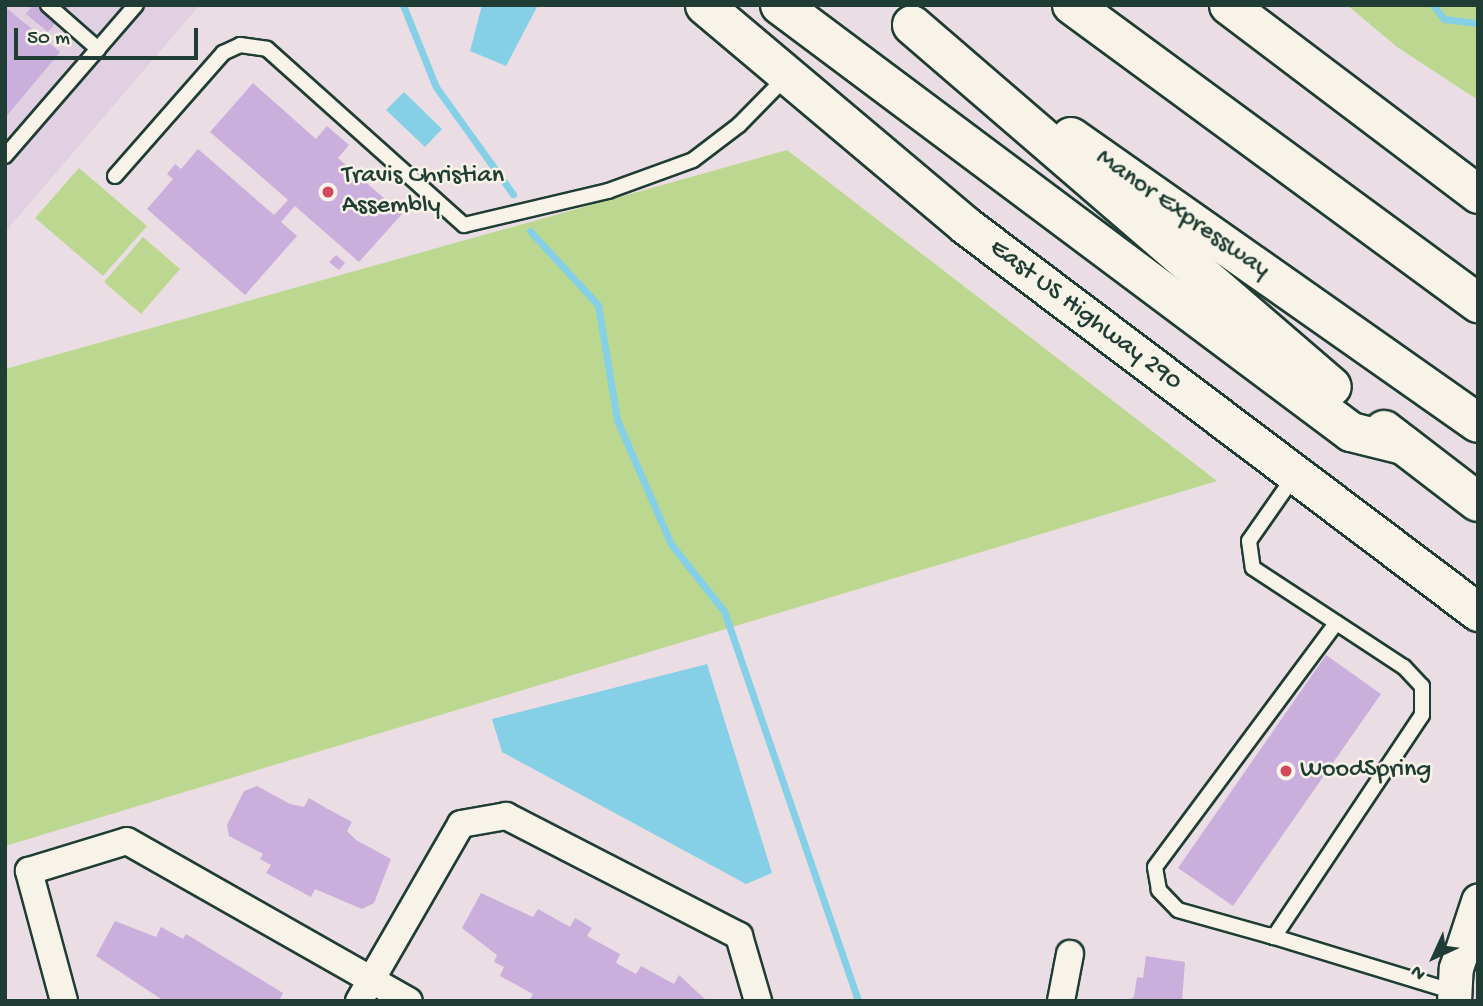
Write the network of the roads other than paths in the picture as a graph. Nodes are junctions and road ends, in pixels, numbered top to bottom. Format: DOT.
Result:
graph roads {
  1 [pos="48,5"];
  2 [pos="136,5"];
  3 [pos="704,5"];
  4 [pos="780,5"];
  5 [pos="1072,5"];
  6 [pos="1228,5"];
  7 [pos="900,15"];
  8 [pos="99,49"];
  9 [pos="787,76"];
  10 [pos="5,156"];
  11 [pos="115,176"];
  12 [pos="1478,194"];
  13 [pos="1468,296"];
  14 [pos="1478,423"];
  15 [pos="1403,445"];
  16 [pos="1295,475"];
  17 [pos="1478,502"];
  18 [pos="1478,612"];
  19 [pos="1336,623"];
  20 [pos="1478,901"];
  21 [pos="1267,935"];
  22 [pos="1070,954"];
  23 [pos="364,990"];
  24 [pos="1454,996"];
  25 [pos="64,1001"];
  26 [pos="409,1001"];
  27 [pos="758,1001"];
  28 [pos="1061,1001"];
  1 -- 8 [label="lane"];
  2 -- 8 [label="lane"];
  3 -- 9 [label="main road, East US Highway 290"];
  4 -- 15 [label="highway"];
  5 -- 13 [label="highway"];
  6 -- 12 [label="main road"];
  7 -- 14 [label="highway, Manor Expressway"];
  7 -- 15 [label="highway"];
  8 -- 10 [label="lane"];
  9 -- 11 [label="lane"];
  9 -- 16 [label="main road, East US Highway 290"];
  15 -- 17 [label="highway"];
  16 -- 18 [label="main road, East US Highway 290"];
  16 -- 19 [label="lane"];
  19 -- 21 [label="lane"];
  19 -- 21 [label="lane"];
  20 -- 24 [label="street"];
  21 -- 24 [label="lane"];
  22 -- 28 [label="street"];
  23 -- 25 [label="street"];
  23 -- 26 [label="street"];
  23 -- 27 [label="street"];
}
